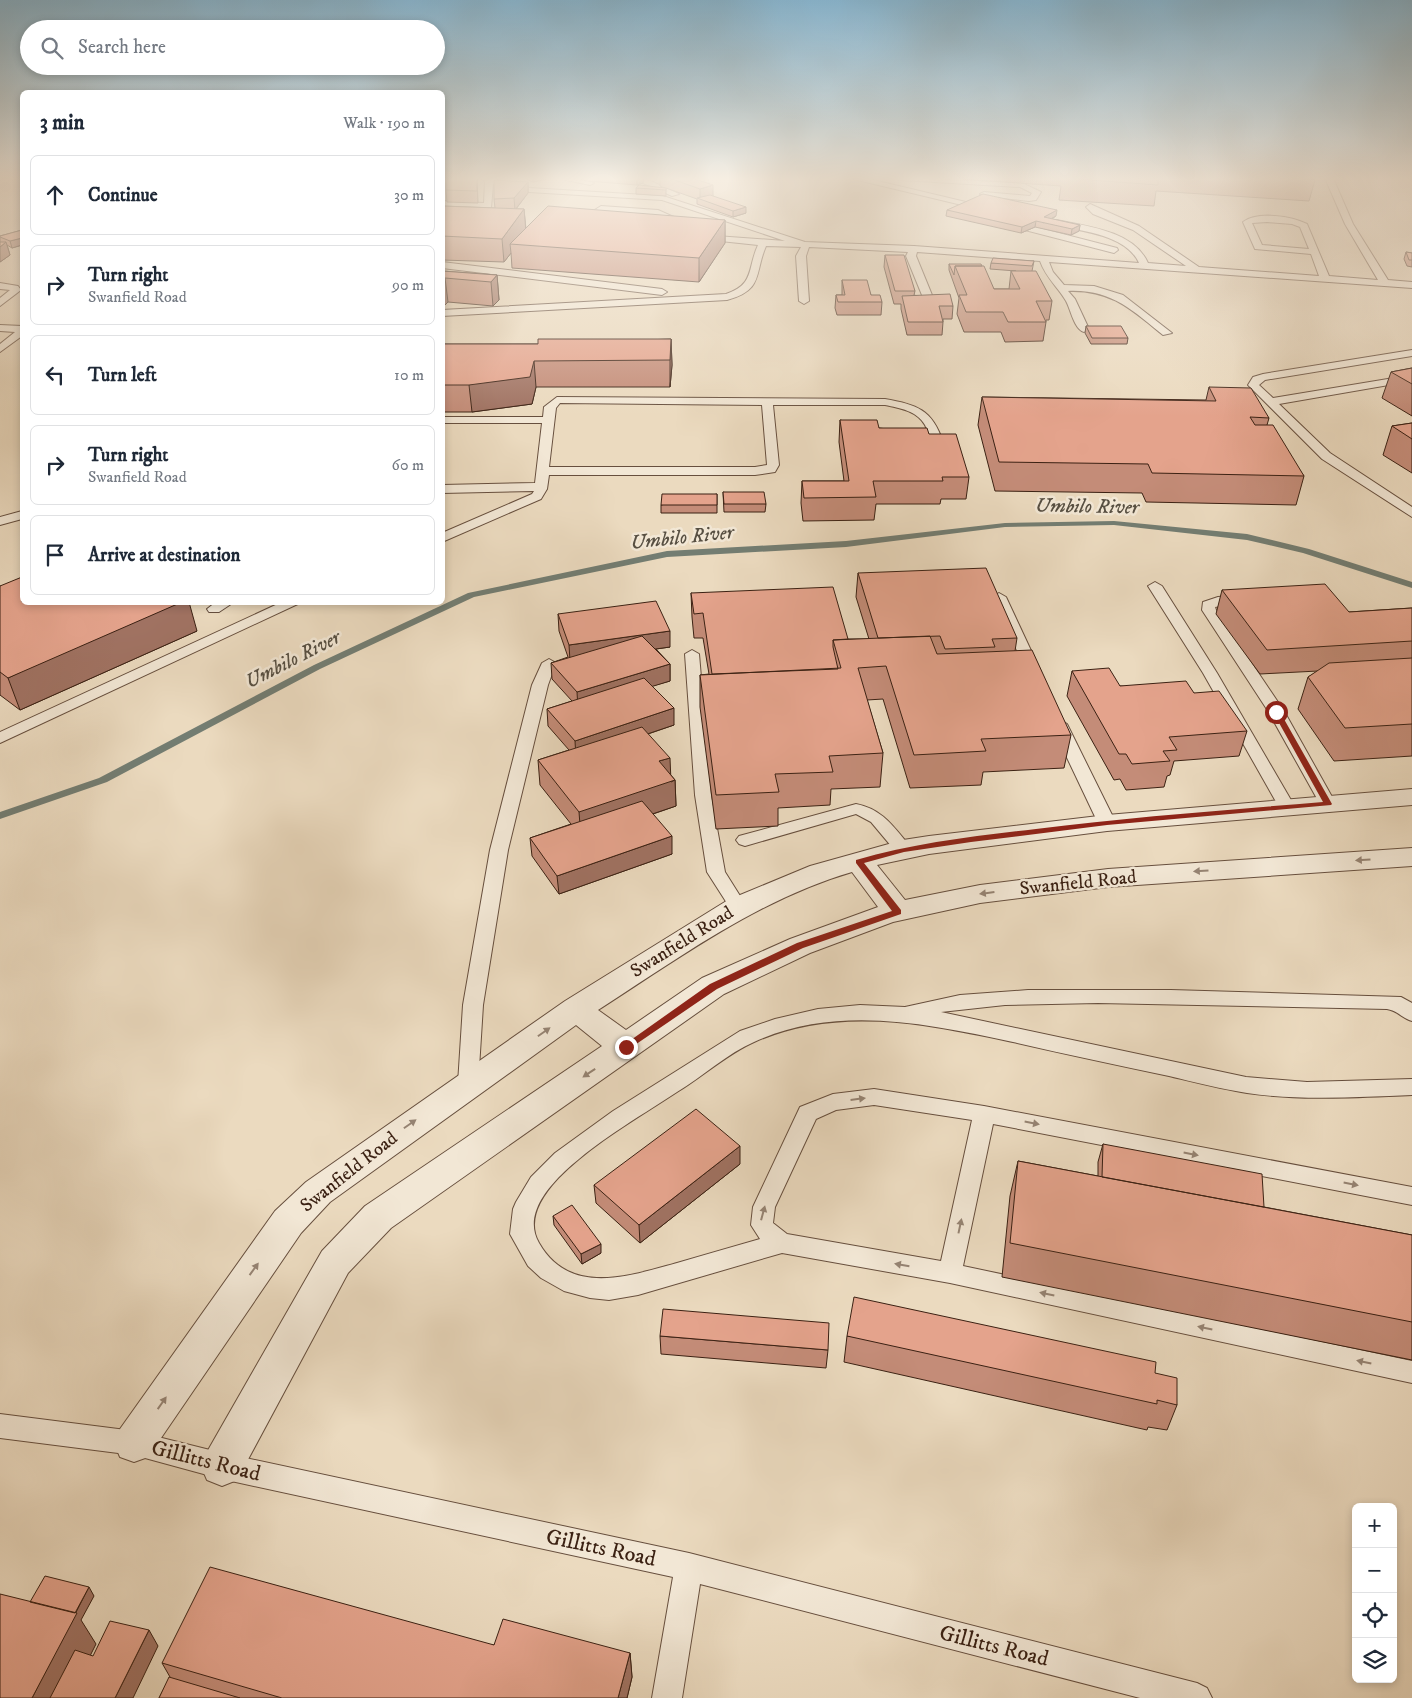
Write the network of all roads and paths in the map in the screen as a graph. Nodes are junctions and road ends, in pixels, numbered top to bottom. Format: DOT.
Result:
graph roads {
  1 [pos="756,257"];
  2 [pos="802,257"];
  3 [pos="912,257"];
  4 [pos="1032,257"];
  5 [pos="1129,257"];
  6 [pos="1140,257"];
  7 [pos="1178,257"];
  8 [pos="1316,257"];
  9 [pos="1369,257"];
  10 [pos="1043,258"];
  11 [pos="1142,261"];
  12 [pos="445,265"];
  13 [pos="1195,269"];
  14 [pos="1325,279"];
  15 [pos="1385,283"];
  16 [pos="1412,285"];
  17 [pos="0,286"];
  18 [pos="1060,288"];
  19 [pos="717,299"];
  20 [pos="929,300"];
  21 [pos="804,301"];
  22 [pos="0,303"];
  23 [pos="445,313"];
  24 [pos="0,328"];
  25 [pos="1084,329"];
  26 [pos="20,330"];
  27 [pos="20,332"];
  28 [pos="1168,333"];
  29 [pos="0,349"];
  30 [pos="1412,353"];
  31 [pos="1412,378"];
  32 [pos="767,401"];
  33 [pos="1271,402"];
  34 [pos="445,420"];
  35 [pos="549,420"];
  36 [pos="937,442"];
  37 [pos="543,472"];
  38 [pos="542,487"];
  39 [pos="445,489"];
  40 [pos="1411,512"];
  41 [pos="20,516"];
  42 [pos="0,521"];
  43 [pos="445,537"];
  44 [pos="1155,586"];
  45 [pos="999,597"];
  46 [pos="1256,598"];
  47 [pos="288,605"];
  48 [pos="692,654"];
  49 [pos="549,663"];
  50 [pos="1040,684"];
  51 [pos="1052,710"];
  52 [pos="0,738"];
  53 [pos="1412,797"];
  54 [pos="1328,804"];
  55 [pos="1287,807"];
  56 [pos="1107,823"];
  57 [pos="746,840"];
  58 [pos="903,849"];
  59 [pos="1412,856"];
  60 [pos="859,862"];
  61 [pos="738,907"];
  62 [pos="898,912"];
  63 [pos="576,1009"];
  64 [pos="903,1014"];
  65 [pos="1412,1014"];
  66 [pos="626,1047"];
  67 [pos="468,1084"];
  68 [pos="1412,1088"];
  69 [pos="984,1114"];
  70 [pos="1412,1196"];
  71 [pos="782,1243"];
  72 [pos="950,1273"];
  73 [pos="1412,1372"];
  74 [pos="0,1426"];
  75 [pos="134,1443"];
  76 [pos="222,1466"];
  77 [pos="689,1568"];
  78 [pos="667,1698"];
  79 [pos="1197,1698"];
  1 -- 19 [label="lane"];
  2 -- 21 [label="lane"];
  3 -- 20 [label="lane"];
  4 -- 10 [label="lane"];
  5 -- 11 [label="lane"];
  6 -- 11 [label="lane"];
  7 -- 13 [label="lane"];
  8 -- 14 [label="lane"];
  9 -- 15 [label="lane"];
  10 -- 11 [label="lane"];
  10 -- 18 [label="lane"];
  11 -- 13 [label="lane"];
  12 -- 19 [label="lane"];
  13 -- 14 [label="lane"];
  14 -- 15 [label="lane"];
  15 -- 16 [label="lane"];
  17 -- 22 [label="lane"];
  18 -- 25 [label="lane"];
  18 -- 28 [label="lane"];
  19 -- 23 [label="lane"];
  24 -- 26 [label="lane"];
  27 -- 29 [label="lane"];
  30 -- 33 [label="lane"];
  31 -- 33 [label="lane"];
  32 -- 35 [label="lane"];
  32 -- 36 [label="lane"];
  32 -- 37 [label="lane"];
  33 -- 40 [label="lane"];
  34 -- 35 [label="lane"];
  35 -- 37 [label="lane"];
  37 -- 38 [label="lane"];
  38 -- 39 [label="lane"];
  38 -- 43 [label="lane"];
  41 -- 42 [label="lane"];
  44 -- 55 [label="lane"];
  45 -- 50 [label="lane"];
  46 -- 54 [label="lane"];
  47 -- 52 [label="lane"];
  48 -- 61 [label="lane"];
  49 -- 67 [label="lane"];
  51 -- 56 [label="lane"];
  53 -- 54 [label="street, Swanfield Road"];
  54 -- 55 [label="street, Swanfield Road"];
  55 -- 56 [label="street, Swanfield Road"];
  56 -- 58 [label="street, Swanfield Road"];
  57 -- 58 [label="lane"];
  58 -- 60 [label="street, Swanfield Road"];
  59 -- 62 [label="street, Swanfield Road, one-way"];
  60 -- 61 [label="street, Swanfield Road"];
  60 -- 62 [label="street"];
  61 -- 63 [label="street, Swanfield Road"];
  62 -- 66 [label="street, Swanfield Road"];
  63 -- 66 [label="street"];
  67 -- 63 [label="street, Swanfield Road, one-way"];
  64 -- 65 [label="lane"];
  64 -- 68 [label="lane"];
  64 -- 71 [label="lane"];
  66 -- 76 [label="street, Swanfield Road, one-way"];
  75 -- 67 [label="street, Swanfield Road, one-way"];
  69 -- 70 [label="lane, one-way"];
  71 -- 69 [label="lane, one-way"];
  72 -- 69 [label="lane, one-way"];
  72 -- 71 [label="lane, one-way"];
  73 -- 72 [label="lane, one-way"];
  74 -- 75 [label="lane, Gillitts Road"];
  75 -- 76 [label="lane, Gillitts Road"];
  76 -- 77 [label="lane, Gillitts Road"];
  77 -- 78 [label="lane"];
  77 -- 79 [label="lane, Gillitts Road"];
}
